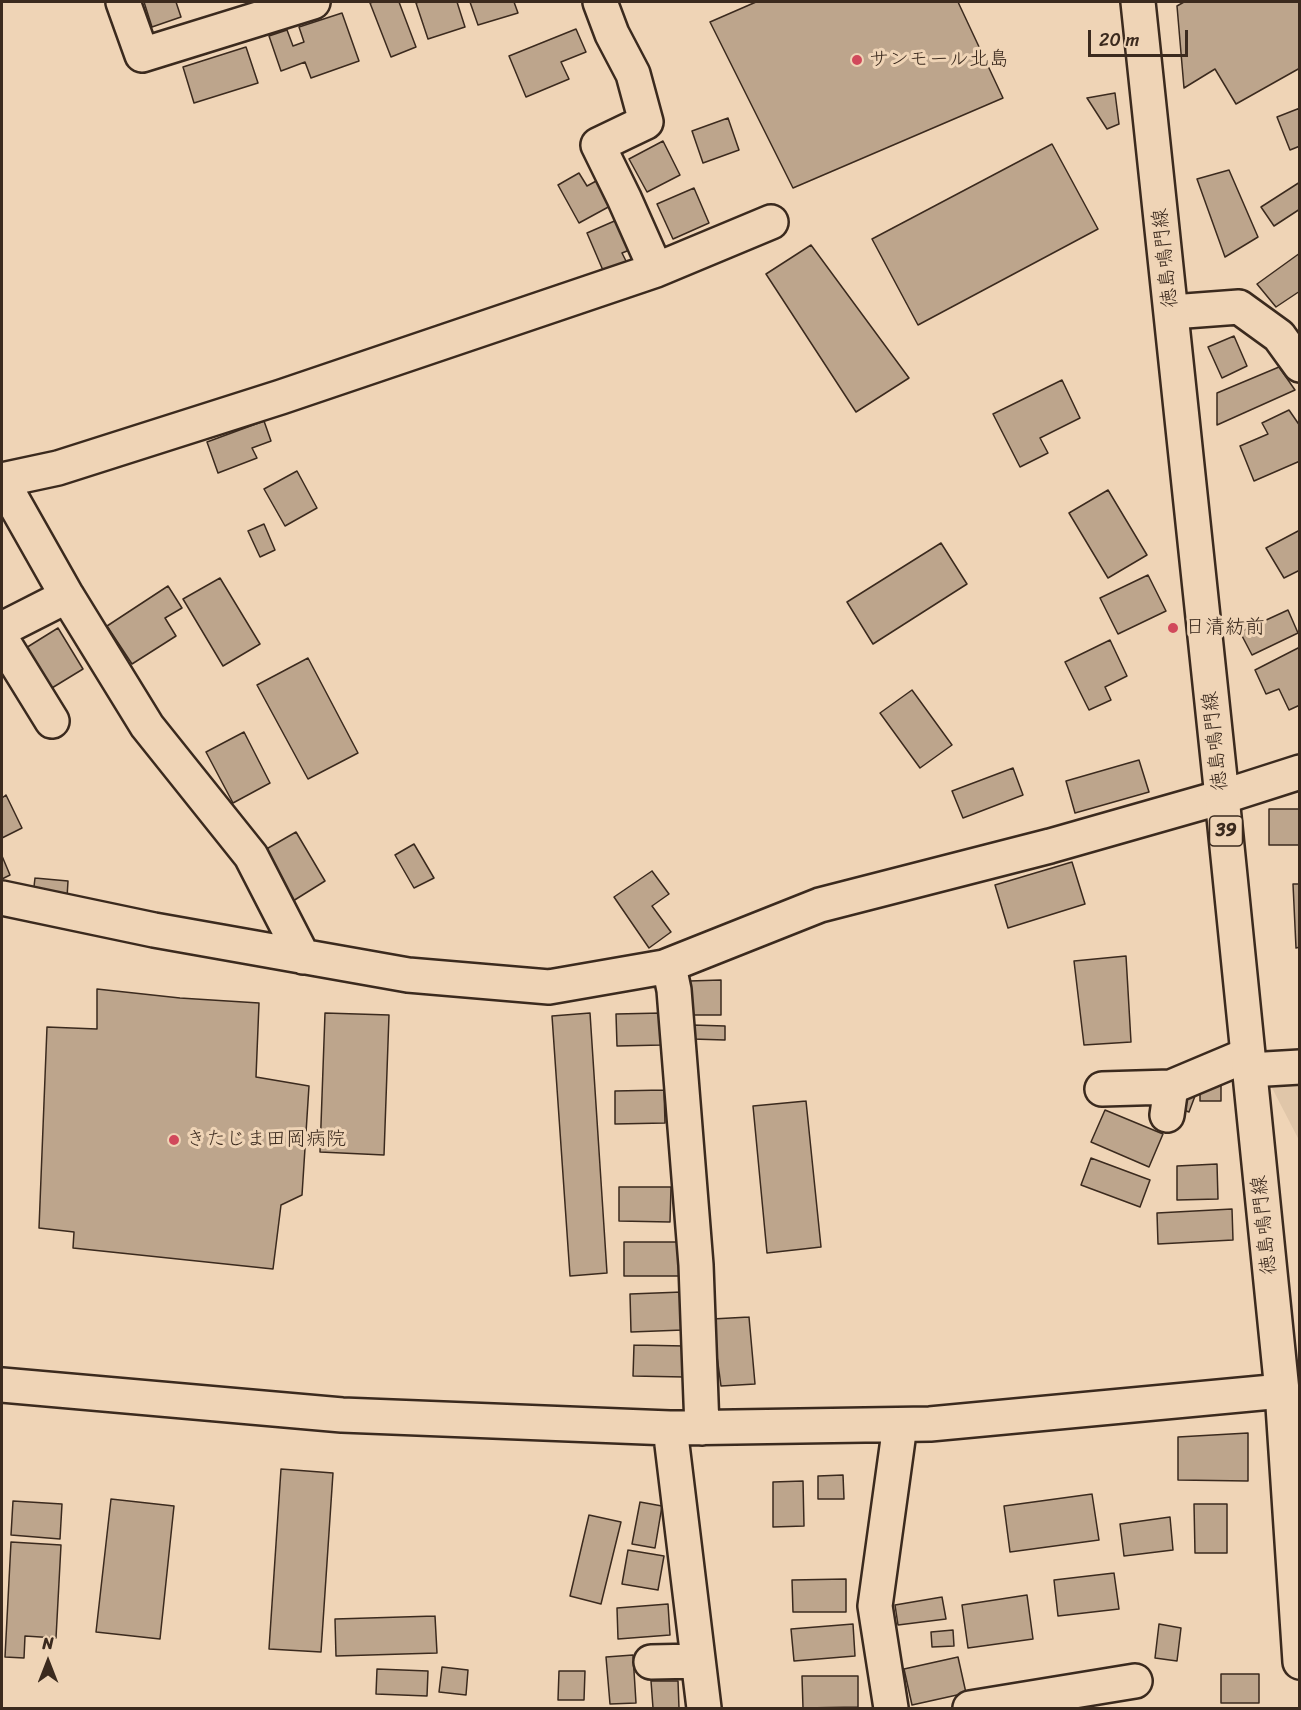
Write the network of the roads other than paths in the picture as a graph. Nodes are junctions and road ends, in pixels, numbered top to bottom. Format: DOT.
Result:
graph roads {
  1 [pos="123,2"];
  2 [pos="313,2"];
  3 [pos="600,2"];
  4 [pos="1138,2"];
  5 [pos="771,222"];
  6 [pos="656,270"];
  7 [pos="1172,312"];
  8 [pos="1299,365"];
  9 [pos="2,480"];
  10 [pos="68,596"];
  11 [pos="2,629"];
  12 [pos="2,640"];
  13 [pos="52,721"];
  14 [pos="1299,772"];
  15 [pos="1222,796"];
  16 [pos="2,898"];
  17 [pos="303,957"];
  18 [pos="669,966"];
  19 [pos="1248,1062"];
  20 [pos="1299,1067"];
  21 [pos="1102,1089"];
  22 [pos="2,1385"];
  23 [pos="1282,1391"];
  24 [pos="900,1425"];
  25 [pos="686,1428"];
  26 [pos="698,1661"];
  27 [pos="651,1662"];
  28 [pos="1299,1662"];
  29 [pos="1135,1681"];
  30 [pos="704,1708"];
  31 [pos="891,1708"];
  32 [pos="970,1708"];
  1 -- 2 [label="street"];
  3 -- 6 [label="street"];
  4 -- 7 [label="street, 徳島鳴門線 / 39"];
  5 -- 6 [label="street"];
  6 -- 9 [label="street"];
  7 -- 8 [label="street"];
  7 -- 15 [label="street, 徳島鳴門線 / 39"];
  9 -- 10 [label="street"];
  10 -- 11 [label="street"];
  10 -- 17 [label="street"];
  12 -- 13 [label="street"];
  14 -- 15 [label="street"];
  15 -- 18 [label="street"];
  15 -- 19 [label="street, 徳島鳴門線 / 39"];
  16 -- 17 [label="street"];
  17 -- 18 [label="street"];
  18 -- 25 [label="street"];
  19 -- 20 [label="street"];
  19 -- 21 [label="street"];
  19 -- 23 [label="street, 徳島鳴門線 / 39"];
  22 -- 25 [label="street"];
  23 -- 24 [label="street"];
  23 -- 28 [label="street, 徳島鳴門線 / 39"];
  24 -- 25 [label="street"];
  24 -- 31 [label="street"];
  25 -- 26 [label="street"];
  26 -- 27 [label="street"];
  26 -- 30 [label="street"];
  29 -- 32 [label="street"];
}
